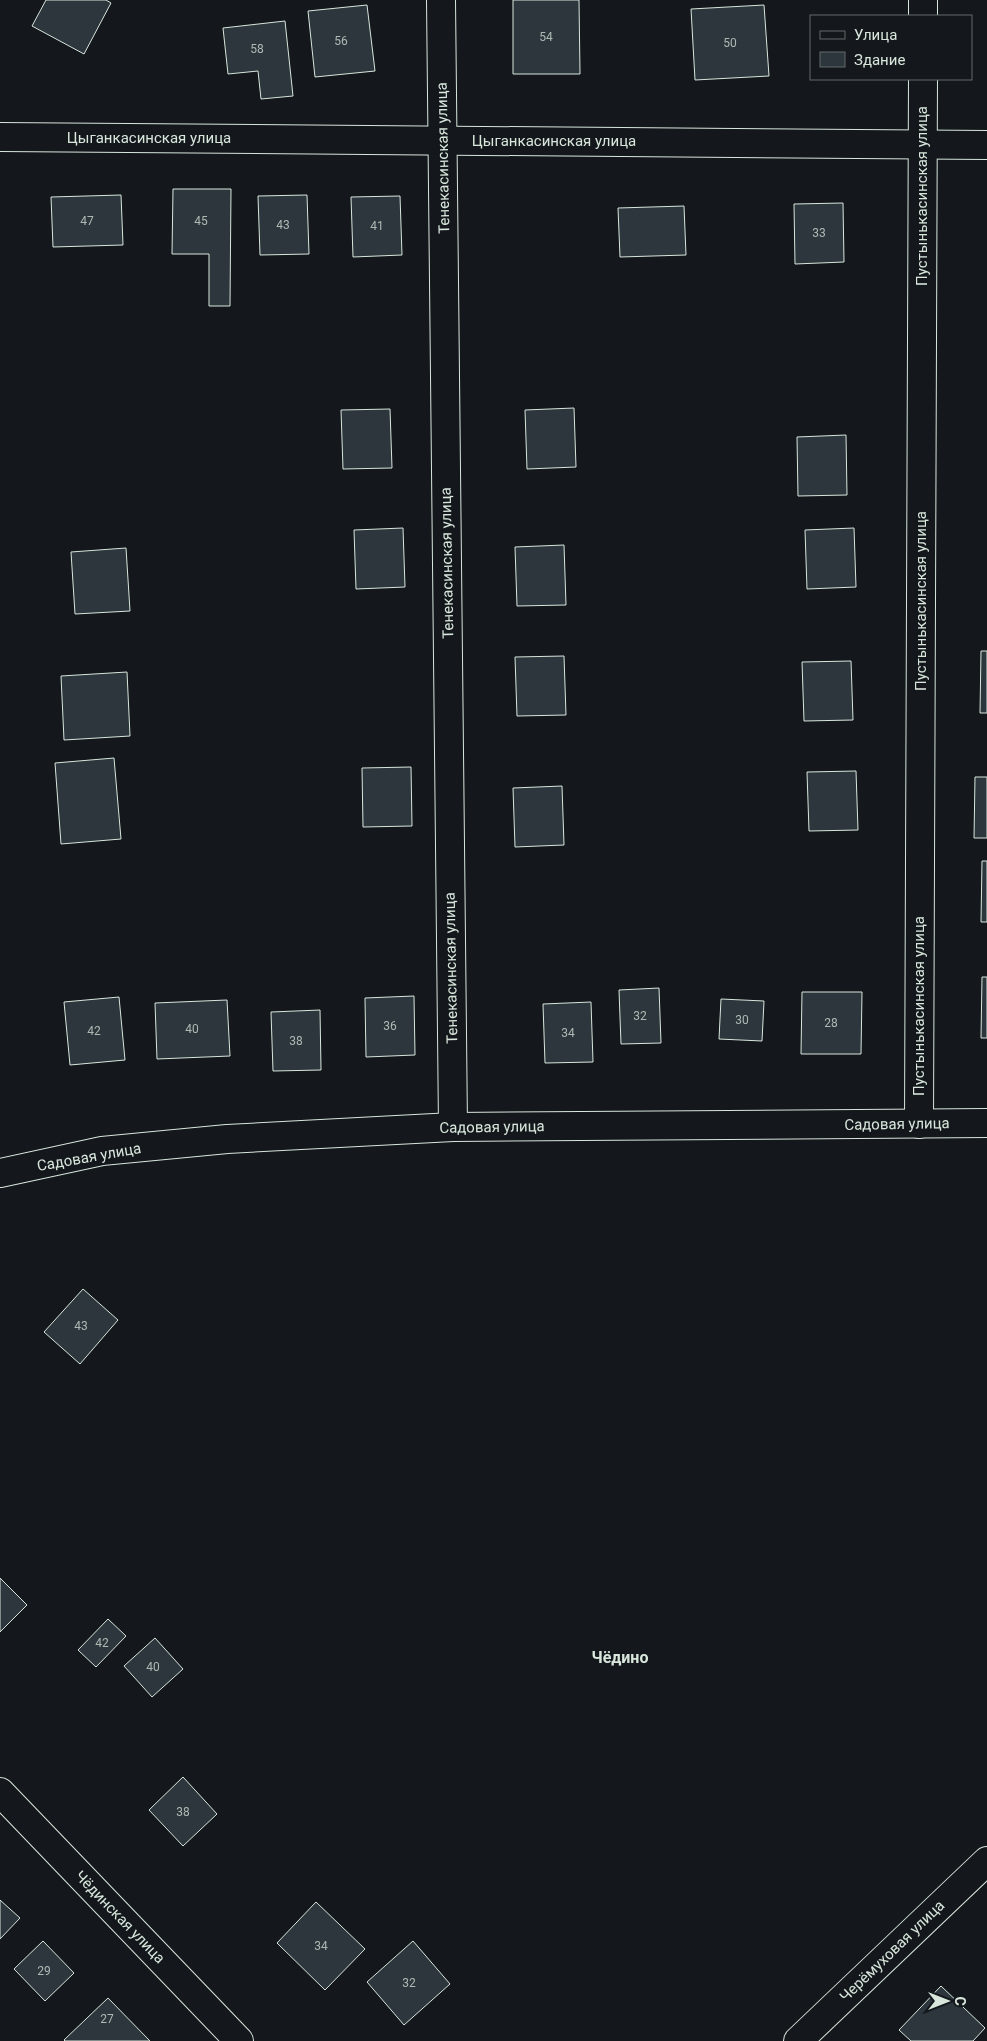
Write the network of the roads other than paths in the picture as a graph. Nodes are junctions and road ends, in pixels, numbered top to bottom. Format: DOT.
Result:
graph roads {
  1 [pos="441,0"];
  2 [pos="923,0"];
  3 [pos="923,15"];
  4 [pos="923,80"];
  5 [pos="0,137"];
  6 [pos="443,140"];
  7 [pos="922,144"];
  8 [pos="987,145"];
  9 [pos="987,1122"];
  10 [pos="919,1124"];
  11 [pos="453,1127"];
  12 [pos="0,1173"];
  13 [pos="0,1792"];
  14 [pos="987,1861"];
  15 [pos="239,2041"];
  16 [pos="798,2041"];
  1 -- 6 [label="street, Тенекасинская улица"];
  2 -- 3 [label="street"];
  4 -- 7 [label="street, Пустынькасинская улица"];
  5 -- 6 [label="street, Цыганкасинская улица"];
  6 -- 7 [label="street, Цыганкасинская улица"];
  6 -- 11 [label="street, Тенекасинская улица"];
  7 -- 8 [label="street, Цыганкасинская улица"];
  7 -- 10 [label="street, Пустынькасинская улица"];
  9 -- 10 [label="street, Садовая улица"];
  10 -- 11 [label="street, Садовая улица"];
  11 -- 12 [label="street, Садовая улица"];
  13 -- 15 [label="street, Чёдинская улица"];
  14 -- 16 [label="street, Черёмуховая улица"];
}
